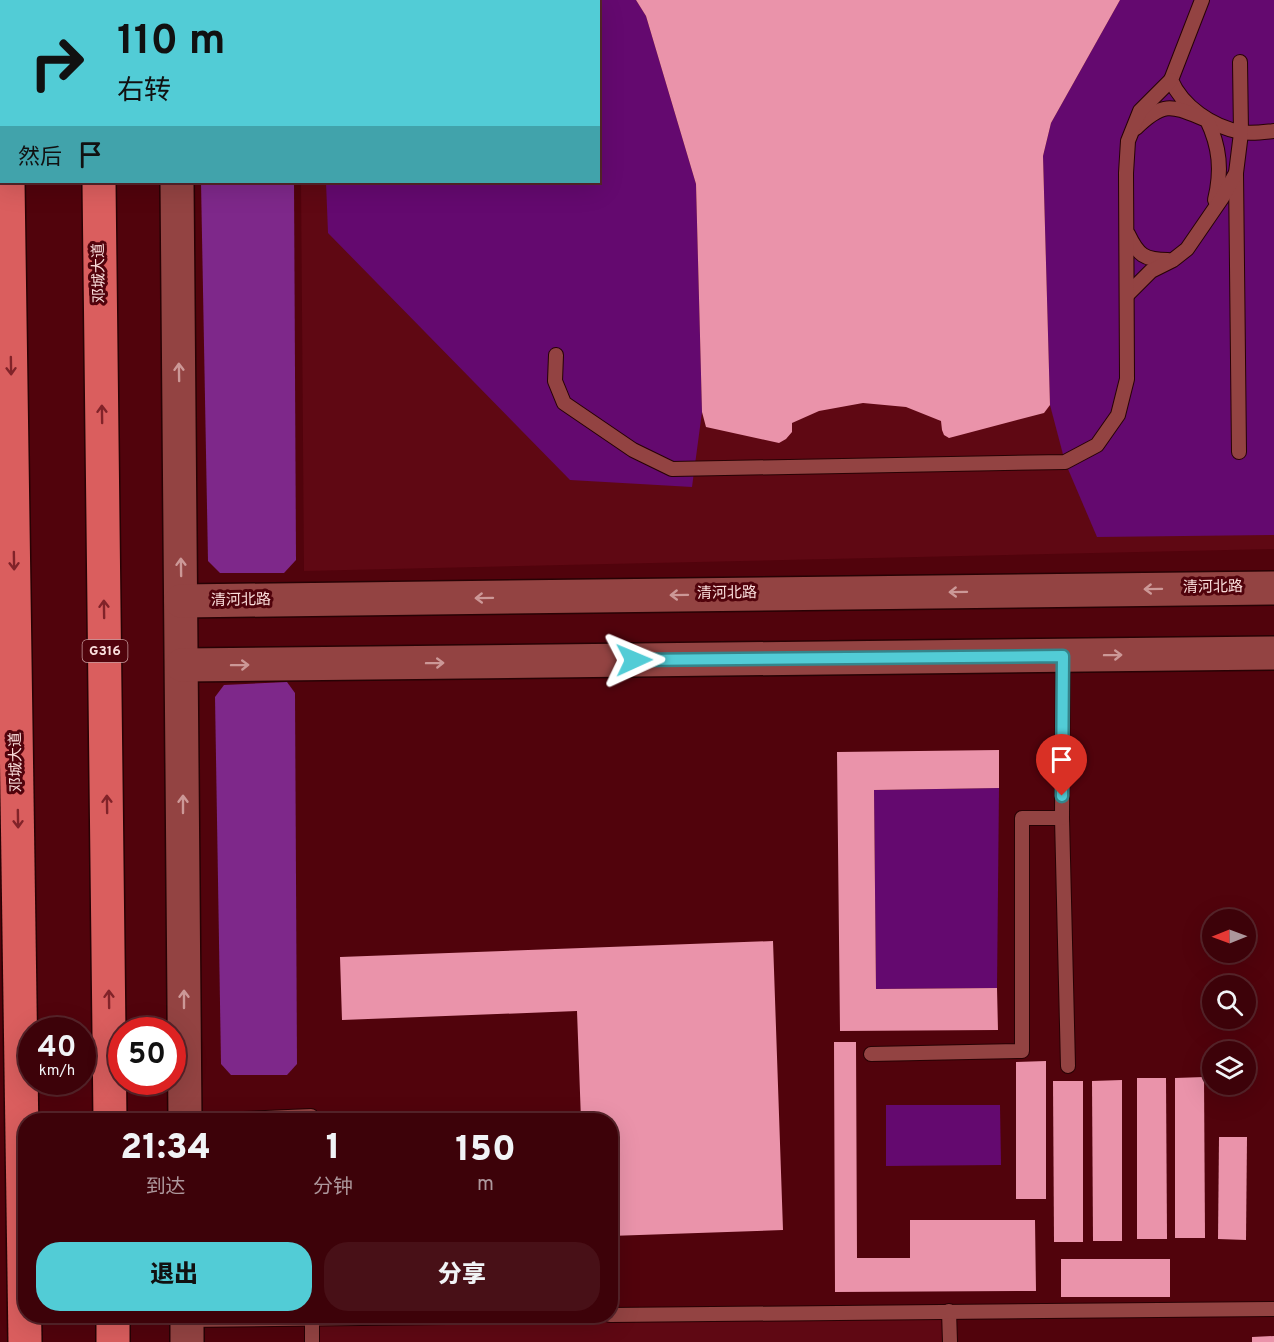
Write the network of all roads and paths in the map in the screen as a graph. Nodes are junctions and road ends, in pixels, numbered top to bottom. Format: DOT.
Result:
graph roads {
  1 [pos="1202,0"];
  2 [pos="1240,62"];
  3 [pos="1171,80"];
  4 [pos="1207,120"];
  5 [pos="1132,131"];
  6 [pos="1274,131"];
  7 [pos="1241,133"];
  8 [pos="1236,173"];
  9 [pos="8,183"];
  10 [pos="99,183"];
  11 [pos="177,183"];
  12 [pos="1212,213"];
  13 [pos="1126,231"];
  14 [pos="1173,260"];
  15 [pos="1127,295"];
  16 [pos="556,355"];
  17 [pos="1239,452"];
  18 [pos="1274,588"];
  19 [pos="181,601"];
  20 [pos="1274,653"];
  21 [pos="1063,656"];
  22 [pos="182,665"];
  23 [pos="1062,818"];
  24 [pos="871,1054"];
  25 [pos="1068,1066"];
  26 [pos="22,1113"];
  27 [pos="110,1113"];
  28 [pos="185,1113"];
  29 [pos="1274,1309"];
  30 [pos="950,1311"];
  31 [pos="618,1315"];
  32 [pos="25,1323"];
  33 [pos="113,1323"];
  34 [pos="229,1323"];
  35 [pos="312,1323"];
  36 [pos="187,1326"];
  37 [pos="25,1342"];
  38 [pos="113,1342"];
  39 [pos="312,1342"];
  40 [pos="950,1342"];
  1 -- 3 [label="lane"];
  2 -- 7 [label="lane"];
  3 -- 4 [label="lane"];
  3 -- 5 [label="lane"];
  4 -- 5 [label="lane"];
  4 -- 7 [label="lane"];
  4 -- 12 [label="lane"];
  5 -- 13 [label="lane"];
  6 -- 7 [label="lane"];
  7 -- 8 [label="lane"];
  8 -- 12 [label="lane"];
  8 -- 17 [label="lane"];
  9 -- 26 [label="highway, 邓城大道, one-way"];
  27 -- 10 [label="highway, 邓城大道 / G316, one-way"];
  19 -- 11 [label="main road, one-way"];
  12 -- 14 [label="lane"];
  13 -- 14 [label="lane"];
  13 -- 15 [label="lane"];
  14 -- 15 [label="lane"];
  15 -- 16 [label="lane"];
  18 -- 19 [label="main road, 清河北路, one-way"];
  19 -- 22 [label="main road"];
  21 -- 20 [label="main road, one-way"];
  22 -- 21 [label="main road, one-way"];
  21 -- 23 [label="lane"];
  28 -- 22 [label="main road, one-way"];
  23 -- 24 [label="lane"];
  23 -- 25 [label="lane"];
  29 -- 30 [label="lane"];
  30 -- 31 [label="lane"];
  30 -- 40 [label="lane"];
  32 -- 37 [label="highway, 邓城大道, one-way"];
  33 -- 38 [label="highway"];
  34 -- 36 [label="lane"];
  35 -- 39 [label="lane"];
}
